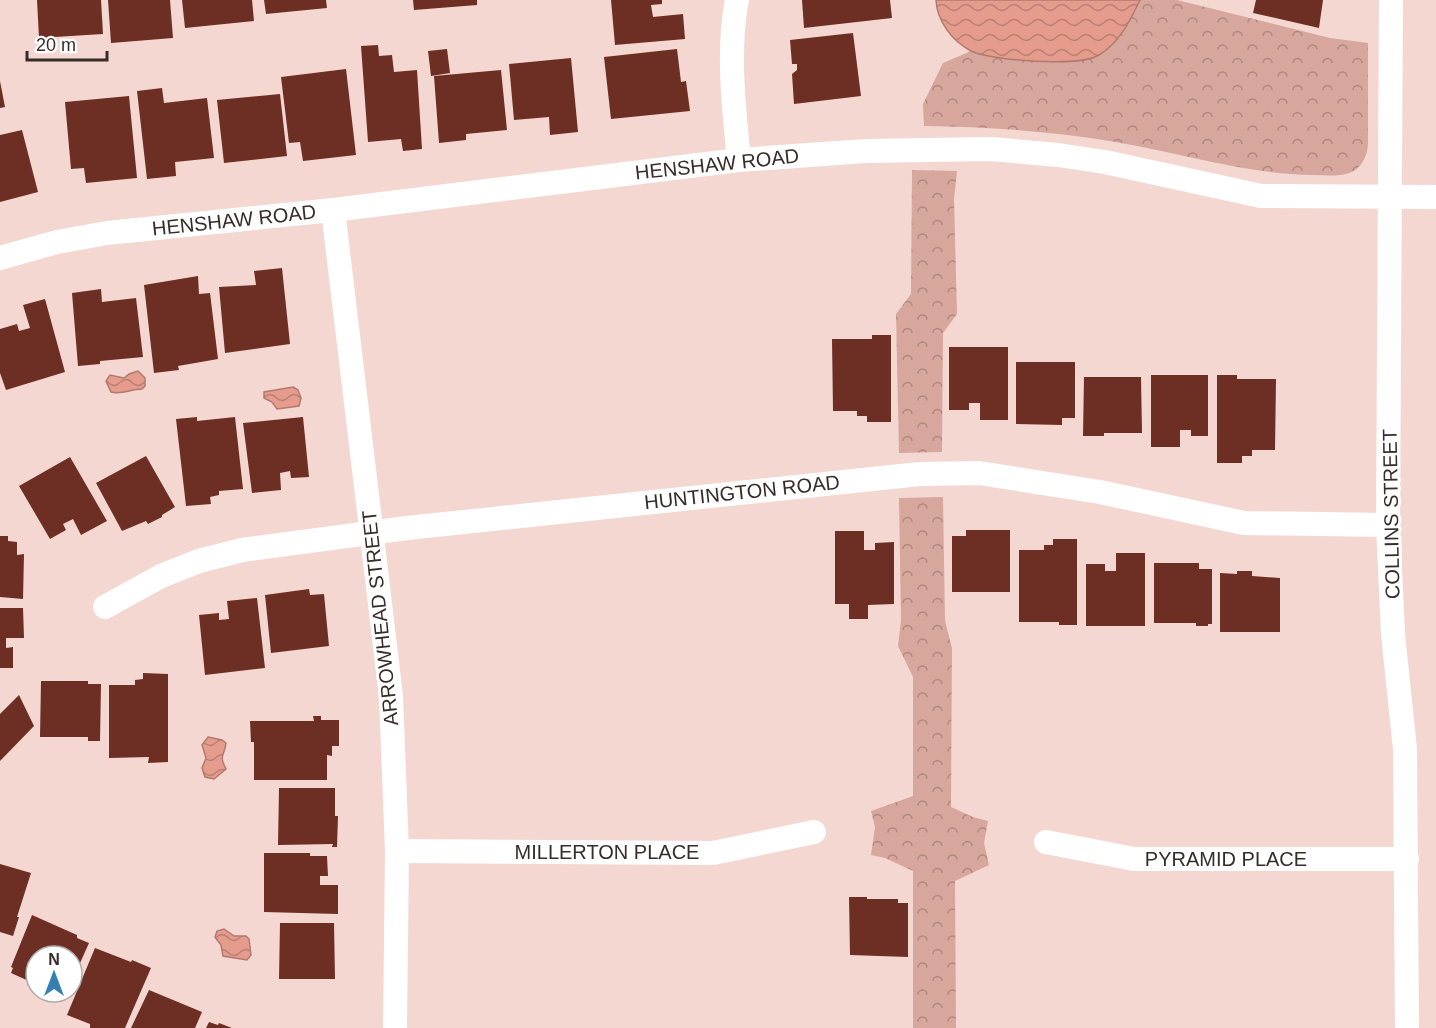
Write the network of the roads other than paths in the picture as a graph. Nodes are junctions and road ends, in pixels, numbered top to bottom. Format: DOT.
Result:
graph roads {
  1 [pos="737,0"];
  2 [pos="1391,0"];
  3 [pos="739,160"];
  4 [pos="1391,197"];
  5 [pos="1436,197"];
  6 [pos="333,210"];
  7 [pos="0,258"];
  8 [pos="1388,525"];
  9 [pos="372,532"];
  10 [pos="105,607"];
  11 [pos="814,832"];
  12 [pos="1046,842"];
  13 [pos="397,851"];
  14 [pos="1407,859"];
  15 [pos="395,1028"];
  16 [pos="1407,1028"];
  1 -- 3 [label="street"];
  2 -- 4 [label="street, COLLINS STREET"];
  3 -- 4 [label="street, HENSHAW ROAD"];
  3 -- 6 [label="street, HENSHAW ROAD"];
  4 -- 5 [label="street, HENSHAW ROAD"];
  4 -- 8 [label="street, COLLINS STREET"];
  6 -- 7 [label="street, HENSHAW ROAD"];
  6 -- 9 [label="street, ARROWHEAD STREET"];
  8 -- 9 [label="street, HUNTINGTON ROAD"];
  8 -- 14 [label="street, COLLINS STREET"];
  9 -- 10 [label="street, HUNTINGTON ROAD"];
  9 -- 13 [label="street, ARROWHEAD STREET"];
  11 -- 13 [label="street, MILLERTON PLACE"];
  12 -- 14 [label="street, PYRAMID PLACE"];
  13 -- 15 [label="street, ARROWHEAD STREET"];
  14 -- 16 [label="street, COLLINS STREET"];
}
